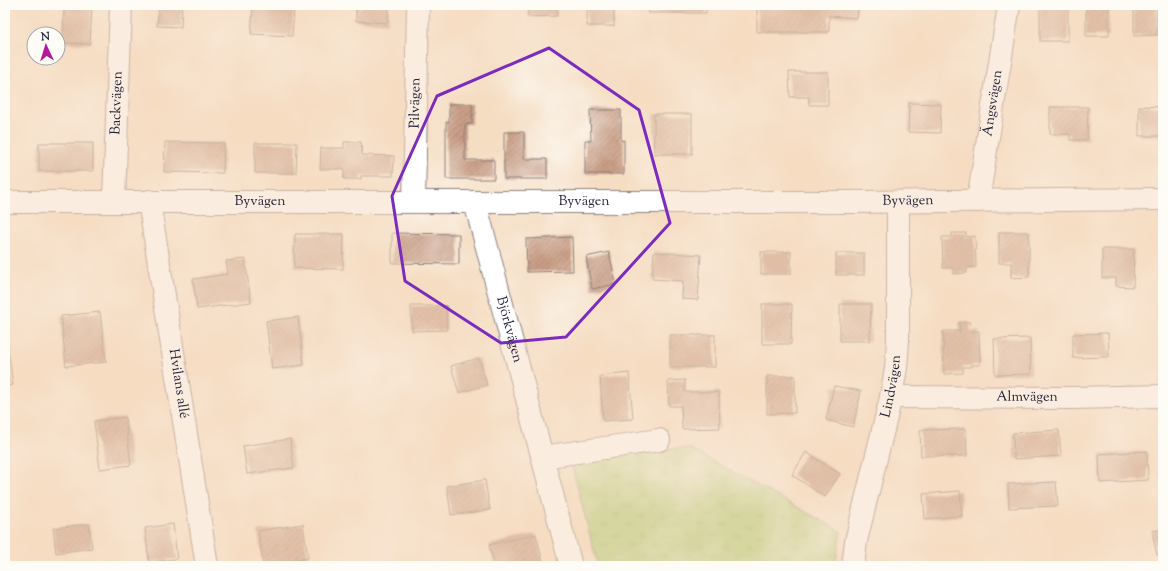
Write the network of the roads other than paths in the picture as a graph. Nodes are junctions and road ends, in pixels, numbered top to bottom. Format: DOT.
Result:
graph roads {
  1 [pos="122,5"];
  2 [pos="418,5"];
  3 [pos="1009,5"];
  4 [pos="1163,199"];
  5 [pos="114,201"];
  6 [pos="149,201"];
  7 [pos="978,201"];
  8 [pos="5,202"];
  9 [pos="414,202"];
  10 [pos="476,202"];
  11 [pos="898,202"];
  12 [pos="1163,396"];
  13 [pos="891,397"];
  14 [pos="659,440"];
  15 [pos="542,457"];
  16 [pos="207,566"];
  17 [pos="571,566"];
  18 [pos="853,566"];
  1 -- 5 [label="street, Backvägen"];
  2 -- 9 [label="street, Pilvägen"];
  3 -- 7 [label="street, Ängsvägen"];
  4 -- 7 [label="street, Byvägen"];
  5 -- 6 [label="street, Byvägen"];
  5 -- 8 [label="street, Byvägen"];
  6 -- 9 [label="street, Byvägen"];
  6 -- 16 [label="street, Hvilans allé"];
  7 -- 11 [label="street, Byvägen"];
  9 -- 10 [label="street, Byvägen"];
  10 -- 11 [label="street, Byvägen"];
  10 -- 15 [label="street, Björkvägen"];
  11 -- 13 [label="street, Lindvägen"];
  12 -- 13 [label="street, Almvägen"];
  13 -- 18 [label="street, Lindvägen"];
  14 -- 15 [label="street"];
  15 -- 17 [label="street, Björkvägen"];
}
